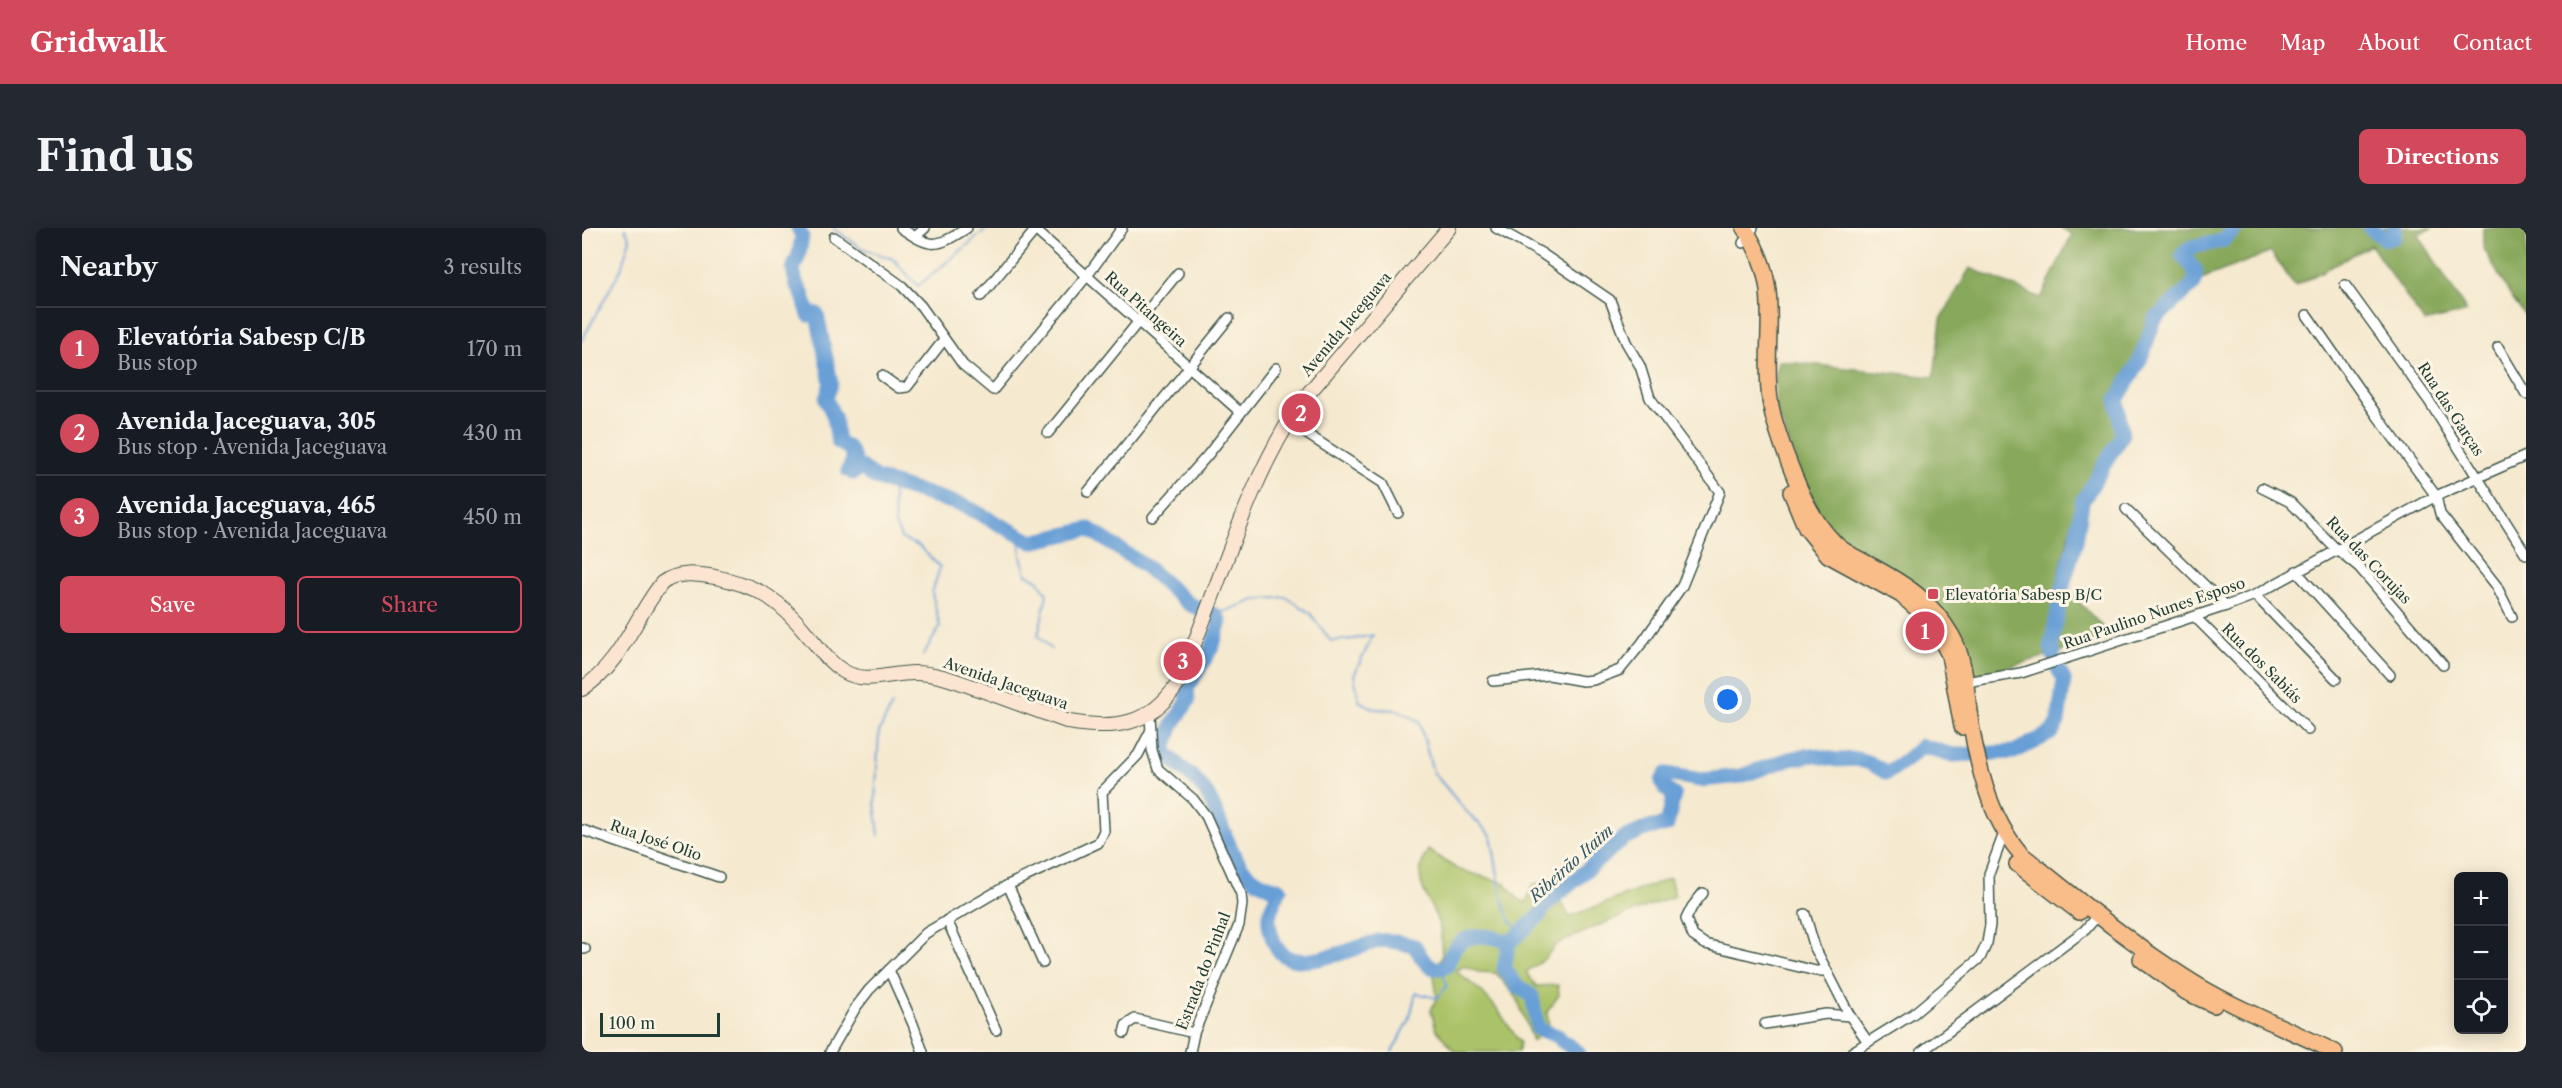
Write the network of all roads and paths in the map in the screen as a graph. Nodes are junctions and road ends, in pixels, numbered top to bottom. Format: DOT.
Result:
graph roads {
  1 [pos="901,228"];
  2 [pos="925,228"];
  3 [pos="967,228"];
  4 [pos="1122,228"];
  5 [pos="1449,228"];
  6 [pos="1496,228"];
  7 [pos="1733,228"];
  8 [pos="1035,229"];
  9 [pos="1747,234"];
  10 [pos="834,237"];
  11 [pos="915,237"];
  12 [pos="1178,273"];
  13 [pos="1087,276"];
  14 [pos="2345,285"];
  15 [pos="981,296"];
  16 [pos="2307,315"];
  17 [pos="1229,318"];
  18 [pos="1139,320"];
  19 [pos="944,341"];
  20 [pos="2498,347"];
  21 [pos="1189,367"];
  22 [pos="1276,368"];
  23 [pos="882,376"];
  24 [pos="2526,394"];
  25 [pos="1240,412"];
  26 [pos="1288,422"];
  27 [pos="1048,433"];
  28 [pos="2526,456"];
  29 [pos="2477,478"];
  30 [pos="2262,488"];
  31 [pos="1088,492"];
  32 [pos="2436,496"];
  33 [pos="2126,508"];
  34 [pos="1398,513"];
  35 [pos="1154,516"];
  36 [pos="2336,549"];
  37 [pos="2526,554"];
  38 [pos="2296,571"];
  39 [pos="2254,595"];
  40 [pos="2226,606"];
  41 [pos="2512,617"];
  42 [pos="2196,618"];
  43 [pos="1949,655"];
  44 [pos="2444,665"];
  45 [pos="2390,675"];
  46 [pos="2336,679"];
  47 [pos="1493,681"];
  48 [pos="1965,682"];
  49 [pos="582,689"];
  50 [pos="1150,715"];
  51 [pos="1151,730"];
  52 [pos="2308,730"];
  53 [pos="1967,738"];
  54 [pos="582,830"];
  55 [pos="2002,837"];
  56 [pos="719,877"];
  57 [pos="1008,885"];
  58 [pos="1703,893"];
  59 [pos="1804,914"];
  60 [pos="2095,919"];
  61 [pos="947,920"];
  62 [pos="1043,963"];
  63 [pos="889,970"];
  64 [pos="1827,971"];
  65 [pos="1850,1016"];
  66 [pos="1765,1024"];
  67 [pos="996,1030"];
  68 [pos="1124,1033"];
  69 [pos="1194,1033"];
  70 [pos="1868,1042"];
  71 [pos="830,1052"];
  72 [pos="923,1052"];
  73 [pos="1190,1052"];
  74 [pos="1852,1052"];
  75 [pos="1921,1052"];
  76 [pos="2312,1052"];
  77 [pos="2335,1052"];
  1 -- 11 [label="street"];
  2 -- 11 [label="street"];
  3 -- 11 [label="street"];
  4 -- 13 [label="street"];
  5 -- 26 [label="main road, Avenida Jaceguava"];
  6 -- 47 [label="street"];
  7 -- 9 [label="main road"];
  8 -- 13 [label="street, Rua Pitangeira"];
  8 -- 15 [label="street"];
  9 -- 43 [label="main road"];
  9 -- 48 [label="main road"];
  10 -- 19 [label="street"];
  12 -- 18 [label="street"];
  13 -- 18 [label="street, Rua Pitangeira"];
  13 -- 19 [label="street"];
  14 -- 29 [label="street, Rua das Garças"];
  16 -- 32 [label="street"];
  17 -- 21 [label="street"];
  18 -- 21 [label="street, Rua Pitangeira"];
  18 -- 27 [label="street"];
  19 -- 23 [label="street"];
  20 -- 24 [label="street"];
  21 -- 25 [label="street, Rua Pitangeira"];
  21 -- 31 [label="street"];
  22 -- 25 [label="street"];
  25 -- 35 [label="street"];
  26 -- 34 [label="street"];
  26 -- 50 [label="main road, Avenida Jaceguava"];
  28 -- 29 [label="street, Rua Paulino Nunes Esposo"];
  29 -- 32 [label="street, Rua Paulino Nunes Esposo"];
  29 -- 37 [label="street, Rua das Garças"];
  30 -- 36 [label="street, Rua das Corujas"];
  32 -- 36 [label="street, Rua Paulino Nunes Esposo"];
  32 -- 41 [label="street"];
  33 -- 40 [label="street"];
  36 -- 38 [label="street, Rua Paulino Nunes Esposo"];
  36 -- 44 [label="street, Rua das Corujas"];
  38 -- 39 [label="street, Rua Paulino Nunes Esposo"];
  38 -- 45 [label="street"];
  39 -- 40 [label="street, Rua Paulino Nunes Esposo"];
  39 -- 46 [label="street"];
  40 -- 42 [label="street, Rua Paulino Nunes Esposo"];
  42 -- 48 [label="street, Rua Paulino Nunes Esposo"];
  42 -- 52 [label="street, Rua dos Sabiás"];
  43 -- 48 [label="main road"];
  43 -- 53 [label="main road"];
  48 -- 53 [label="main road"];
  49 -- 50 [label="main road, Avenida Jaceguava"];
  50 -- 51 [label="street, Estrada do Pinhal"];
  51 -- 57 [label="street"];
  51 -- 69 [label="street, Estrada do Pinhal"];
  53 -- 55 [label="main road"];
  54 -- 56 [label="street, Rua José Olio"];
  55 -- 60 [label="main road"];
  55 -- 70 [label="street"];
  57 -- 61 [label="street"];
  57 -- 62 [label="street"];
  58 -- 64 [label="street"];
  59 -- 64 [label="street"];
  60 -- 75 [label="street"];
  60 -- 76 [label="main road"];
  60 -- 77 [label="main road"];
  61 -- 63 [label="street"];
  61 -- 67 [label="street"];
  63 -- 71 [label="street"];
  63 -- 72 [label="street"];
  64 -- 65 [label="street"];
  65 -- 66 [label="street"];
  65 -- 70 [label="street"];
  68 -- 69 [label="street"];
  69 -- 73 [label="street, Estrada do Pinhal"];
  70 -- 74 [label="street"];
}
